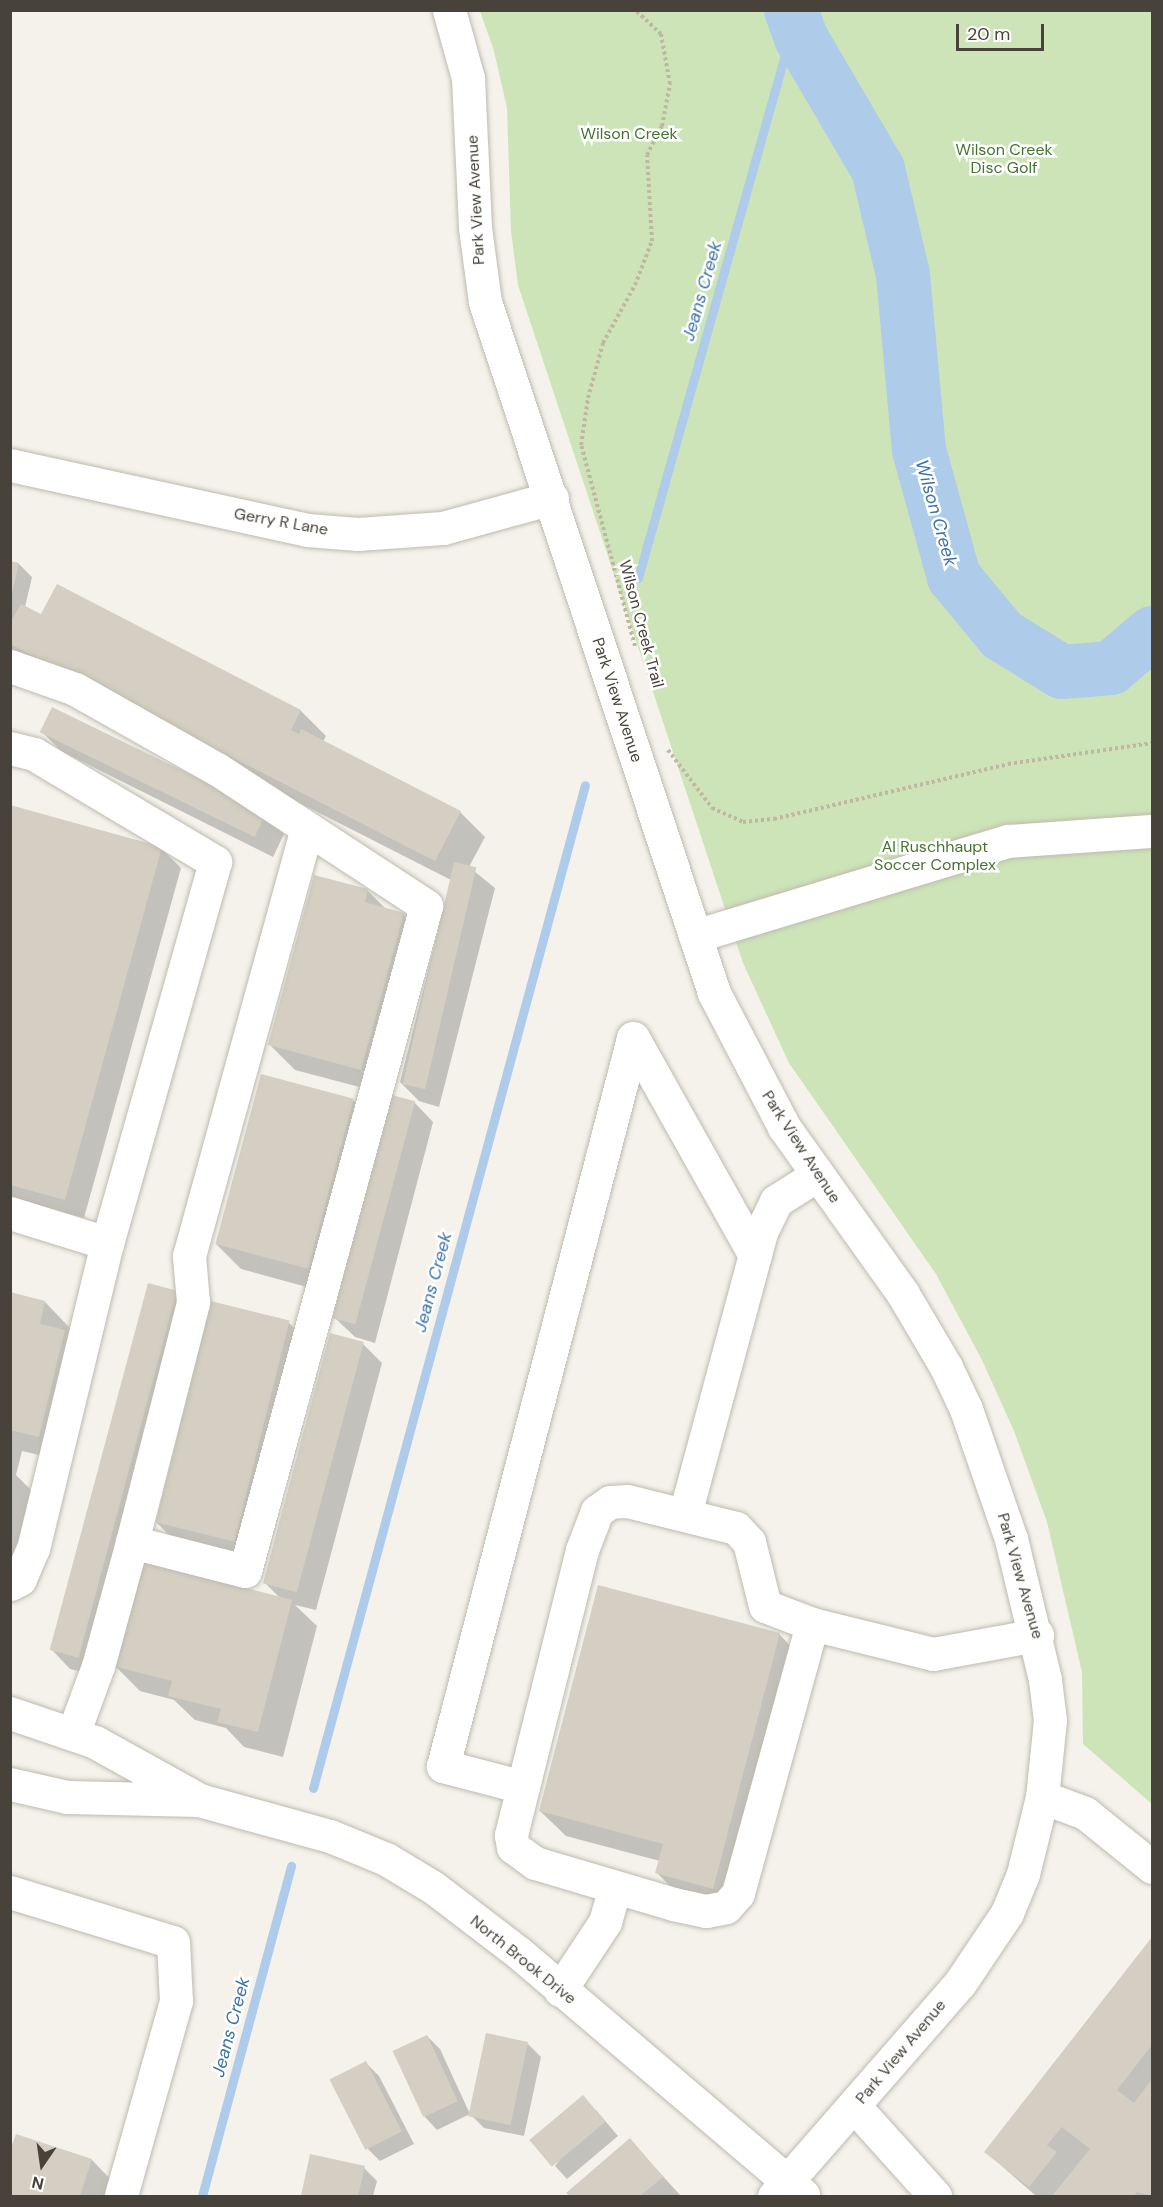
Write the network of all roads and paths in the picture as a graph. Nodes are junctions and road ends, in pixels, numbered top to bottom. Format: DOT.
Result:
graph roads {
  1 [pos="449,10"];
  2 [pos="635,10"];
  3 [pos="10,465"];
  4 [pos="552,498"];
  5 [pos="636,648"];
  6 [pos="10,666"];
  7 [pos="1152,743"];
  8 [pos="10,748"];
  9 [pos="666,748"];
  10 [pos="307,828"];
  11 [pos="1152,831"];
  12 [pos="695,936"];
  13 [pos="817,1175"];
  14 [pos="10,1213"];
  15 [pos="107,1243"];
  16 [pos="755,1254"];
  17 [pos="685,1514"];
  18 [pos="132,1542"];
  19 [pos="10,1584"];
  20 [pos="812,1624"];
  21 [pos="1038,1635"];
  22 [pos="10,1713"];
  23 [pos="73,1734"];
  24 [pos="10,1784"];
  25 [pos="523,1787"];
  26 [pos="1042,1797"];
  27 [pos="200,1800"];
  28 [pos="1152,1867"];
  29 [pos="615,1887"];
  30 [pos="10,1892"];
  31 [pos="560,1990"];
  32 [pos="855,2107"];
  33 [pos="788,2192"];
  34 [pos="121,2196"];
  35 [pos="935,2196"];
  1 -- 4 [label="street, Park View Avenue"];
  2 -- 5 [label="path, Wilson Creek Trail"];
  3 -- 4 [label="street, Gerry R Lane"];
  4 -- 12 [label="street, Park View Avenue"];
  6 -- 10 [label="street"];
  7 -- 9 [label="path"];
  8 -- 15 [label="street"];
  10 -- 18 [label="street"];
  10 -- 18 [label="street"];
  11 -- 12 [label="street"];
  12 -- 13 [label="street, Park View Avenue"];
  13 -- 16 [label="street"];
  13 -- 21 [label="street, Park View Avenue"];
  14 -- 15 [label="street"];
  15 -- 19 [label="street"];
  16 -- 17 [label="street"];
  16 -- 25 [label="street"];
  17 -- 20 [label="street"];
  17 -- 25 [label="street"];
  18 -- 23 [label="street"];
  20 -- 21 [label="street"];
  20 -- 29 [label="street"];
  21 -- 26 [label="street, Park View Avenue"];
  22 -- 23 [label="street, North Brook Drive"];
  23 -- 27 [label="street, North Brook Drive"];
  24 -- 27 [label="street, North Brook Drive"];
  25 -- 29 [label="street"];
  26 -- 28 [label="street"];
  26 -- 32 [label="street, Park View Avenue"];
  27 -- 31 [label="street, North Brook Drive"];
  29 -- 31 [label="street"];
  30 -- 34 [label="street"];
  31 -- 33 [label="street, North Brook Drive"];
  32 -- 33 [label="street, Park View Avenue"];
  32 -- 35 [label="street"];
}
